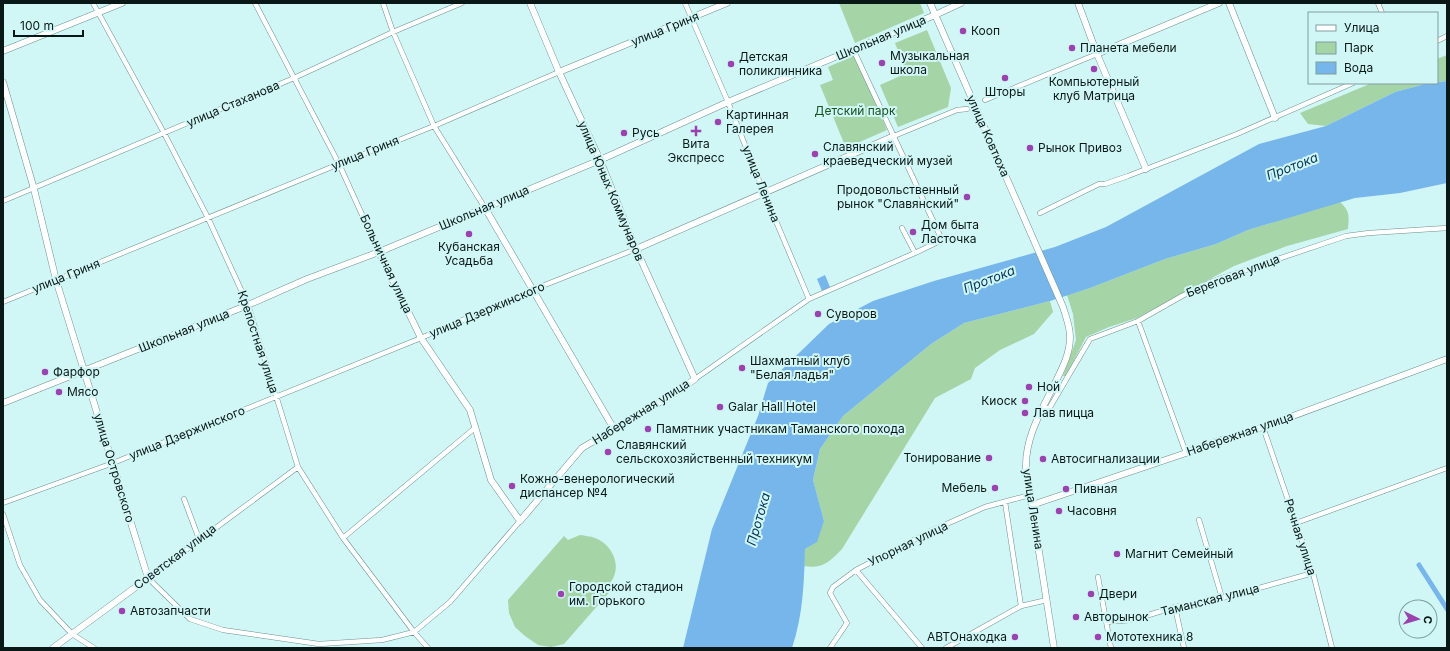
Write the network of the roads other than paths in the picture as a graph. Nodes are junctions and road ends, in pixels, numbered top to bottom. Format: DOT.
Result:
graph roads {
  1 [pos="93,3"];
  2 [pos="122,3"];
  3 [pos="255,3"];
  4 [pos="383,3"];
  5 [pos="462,3"];
  6 [pos="530,3"];
  7 [pos="685,3"];
  8 [pos="727,3"];
  9 [pos="930,3"];
  10 [pos="961,3"];
  11 [pos="1078,3"];
  12 [pos="1219,3"];
  13 [pos="1229,3"];
  14 [pos="99,13"];
  15 [pos="936,15"];
  16 [pos="691,18"];
  17 [pos="393,32"];
  18 [pos="1447,36"];
  19 [pos="1438,40"];
  20 [pos="854,49"];
  21 [pos="3,51"];
  22 [pos="1097,54"];
  23 [pos="559,72"];
  24 [pos="294,78"];
  25 [pos="3,82"];
  26 [pos="1351,84"];
  27 [pos="985,100"];
  28 [pos="728,102"];
  29 [pos="967,109"];
  30 [pos="1275,118"];
  31 [pos="434,126"];
  32 [pos="164,133"];
  33 [pos="894,136"];
  34 [pos="600,160"];
  35 [pos="339,164"];
  36 [pos="1146,169"];
  37 [pos="34,189"];
  38 [pos="764,193"];
  39 [pos="3,201"];
  40 [pos="485,208"];
  41 [pos="1040,213"];
  42 [pos="208,218"];
  43 [pos="902,228"];
  44 [pos="1447,228"];
  45 [pos="636,249"];
  46 [pos="379,252"];
  47 [pos="915,253"];
  48 [pos="56,280"];
  49 [pos="532,290"];
  50 [pos="809,299"];
  51 [pos="3,302"];
  52 [pos="248,305"];
  53 [pos="1063,307"];
  54 [pos="1138,321"];
  55 [pos="421,338"];
  56 [pos="1447,359"];
  57 [pos="84,372"];
  58 [pos="695,379"];
  59 [pos="276,397"];
  60 [pos="3,403"];
  61 [pos="1041,412"];
  62 [pos="476,427"];
  63 [pos="1262,427"];
  64 [pos="614,428"];
  65 [pos="1186,453"];
  66 [pos="113,463"];
  67 [pos="298,467"];
  68 [pos="1447,468"];
  69 [pos="1030,495"];
  70 [pos="184,499"];
  71 [pos="1005,502"];
  72 [pos="3,504"];
  73 [pos="1032,505"];
  74 [pos="3,514"];
  75 [pos="1199,520"];
  76 [pos="520,521"];
  77 [pos="1296,523"];
  78 [pos="343,538"];
  79 [pos="199,539"];
  80 [pos="856,570"];
  81 [pos="1313,573"];
  82 [pos="1098,577"];
  83 [pos="148,578"];
  84 [pos="1222,598"];
  85 [pos="1047,600"];
  86 [pos="1021,606"];
  87 [pos="1175,607"];
  88 [pos="1106,622"];
  89 [pos="414,632"];
  90 [pos="72,634"];
  91 [pos="53,648"];
  92 [pos="94,648"];
  93 [pos="428,648"];
  94 [pos="830,648"];
  95 [pos="922,648"];
  96 [pos="946,648"];
  97 [pos="1054,648"];
  98 [pos="1111,648"];
  99 [pos="1184,648"];
  100 [pos="1332,648"];
  1 -- 14 [label="street, Крепостная улица"];
  2 -- 14 [label="street"];
  3 -- 24 [label="street, Больничная улица"];
  4 -- 17 [label="street"];
  5 -- 17 [label="street, улица Стаханова"];
  6 -- 23 [label="street, улица Юных Коммунаров"];
  7 -- 16 [label="street, улица Ленина"];
  8 -- 16 [label="street, улица Гриня"];
  9 -- 15 [label="street, улица Ковтюха"];
  10 -- 15 [label="street, Школьная улица"];
  11 -- 22 [label="street"];
  12 -- 22 [label="street"];
  13 -- 30 [label="street"];
  14 -- 21 [label="street"];
  14 -- 32 [label="street, Крепостная улица"];
  15 -- 20 [label="street, Школьная улица"];
  15 -- 53 [label="street, улица Ковтюха"];
  16 -- 23 [label="street, улица Гриня"];
  16 -- 28 [label="street, улица Ленина"];
  17 -- 24 [label="street, улица Стаханова"];
  17 -- 31 [label="street"];
  18 -- 19 [label="street"];
  20 -- 28 [label="street, Школьная улица"];
  20 -- 33 [label="street"];
  22 -- 27 [label="street"];
  22 -- 36 [label="street"];
  23 -- 31 [label="street, улица Гриня"];
  23 -- 34 [label="street, улица Юных Коммунаров"];
  24 -- 32 [label="street, улица Стаханова"];
  24 -- 35 [label="street, Больничная улица"];
  25 -- 37 [label="street, улица Островского"];
  26 -- 30 [label="street"];
  28 -- 34 [label="street, Школьная улица"];
  28 -- 38 [label="street, улица Ленина"];
  29 -- 33 [label="street, улица Дзержинского"];
  30 -- 36 [label="street"];
  31 -- 35 [label="street, улица Гриня"];
  31 -- 40 [label="street"];
  32 -- 37 [label="street, улица Стаханова"];
  32 -- 42 [label="street, Крепостная улица"];
  33 -- 38 [label="street, улица Дзержинского"];
  33 -- 47 [label="street, Набережная улица"];
  34 -- 40 [label="street, Школьная улица"];
  34 -- 45 [label="street, улица Юных Коммунаров"];
  35 -- 42 [label="street, улица Гриня"];
  35 -- 46 [label="street, Больничная улица"];
  36 -- 41 [label="street"];
  37 -- 39 [label="street, улица Стаханова"];
  37 -- 48 [label="street, улица Островского"];
  38 -- 45 [label="street, улица Дзержинского"];
  38 -- 50 [label="street, улица Ленина"];
  40 -- 46 [label="street, Школьная улица"];
  40 -- 49 [label="street"];
  42 -- 48 [label="street, улица Гриня"];
  42 -- 52 [label="street, Крепостная улица"];
  43 -- 47 [label="street"];
  44 -- 54 [label="street, Береговая улица"];
  45 -- 49 [label="street, улица Дзержинского"];
  45 -- 58 [label="street, улица Юных Коммунаров"];
  46 -- 52 [label="street, Школьная улица"];
  46 -- 55 [label="street, Больничная улица"];
  47 -- 50 [label="street, Набережная улица"];
  48 -- 51 [label="street, улица Гриня"];
  48 -- 57 [label="street, улица Островского"];
  49 -- 55 [label="street, улица Дзержинского"];
  49 -- 64 [label="street"];
  50 -- 58 [label="street, Набережная улица"];
  52 -- 57 [label="street, Школьная улица"];
  52 -- 59 [label="street, Крепостная улица"];
  53 -- 61 [label="street, улица Ленина"];
  54 -- 61 [label="street, Береговая улица"];
  54 -- 65 [label="street"];
  55 -- 59 [label="street, улица Дзержинского"];
  55 -- 62 [label="street, Больничная улица"];
  56 -- 63 [label="street, Набережная улица"];
  57 -- 60 [label="street, Школьная улица"];
  57 -- 66 [label="street, улица Островского"];
  58 -- 64 [label="street, Набережная улица"];
  59 -- 66 [label="street, улица Дзержинского"];
  59 -- 67 [label="street, Крепостная улица"];
  61 -- 69 [label="street, улица Ленина"];
  62 -- 76 [label="street, Больничная улица"];
  62 -- 78 [label="street"];
  63 -- 65 [label="street, Набережная улица"];
  63 -- 77 [label="street, Речная улица"];
  64 -- 76 [label="street, Набережная улица"];
  65 -- 73 [label="street, Набережная улица"];
  66 -- 72 [label="street, улица Дзержинского"];
  66 -- 83 [label="street, улица Островского"];
  67 -- 78 [label="street, Крепостная улица"];
  67 -- 79 [label="street, Советская улица"];
  68 -- 77 [label="street"];
  69 -- 71 [label="street, Упорная улица"];
  69 -- 73 [label="street, улица Ленина"];
  70 -- 79 [label="street"];
  71 -- 80 [label="street, Упорная улица"];
  71 -- 86 [label="street"];
  73 -- 85 [label="street, улица Ленина"];
  74 -- 90 [label="street"];
  75 -- 84 [label="street"];
  76 -- 89 [label="street, Набережная улица"];
  77 -- 81 [label="street, Речная улица"];
  78 -- 89 [label="street, Крепостная улица"];
  79 -- 83 [label="street, Советская улица"];
  80 -- 94 [label="street, Упорная улица"];
  80 -- 95 [label="street"];
  81 -- 84 [label="street, Таманская улица"];
  81 -- 100 [label="street, Речная улица"];
  82 -- 88 [label="street"];
  83 -- 89 [label="street, улица Островского"];
  83 -- 90 [label="street, Советская улица"];
  84 -- 87 [label="street, Таманская улица"];
  85 -- 86 [label="street"];
  85 -- 97 [label="street, улица Ленина"];
  86 -- 96 [label="street"];
  87 -- 88 [label="street, Таманская улица"];
  87 -- 99 [label="street"];
  88 -- 98 [label="street"];
  89 -- 93 [label="street, Крепостная улица"];
  90 -- 91 [label="street, Советская улица"];
  90 -- 92 [label="street"];
}
